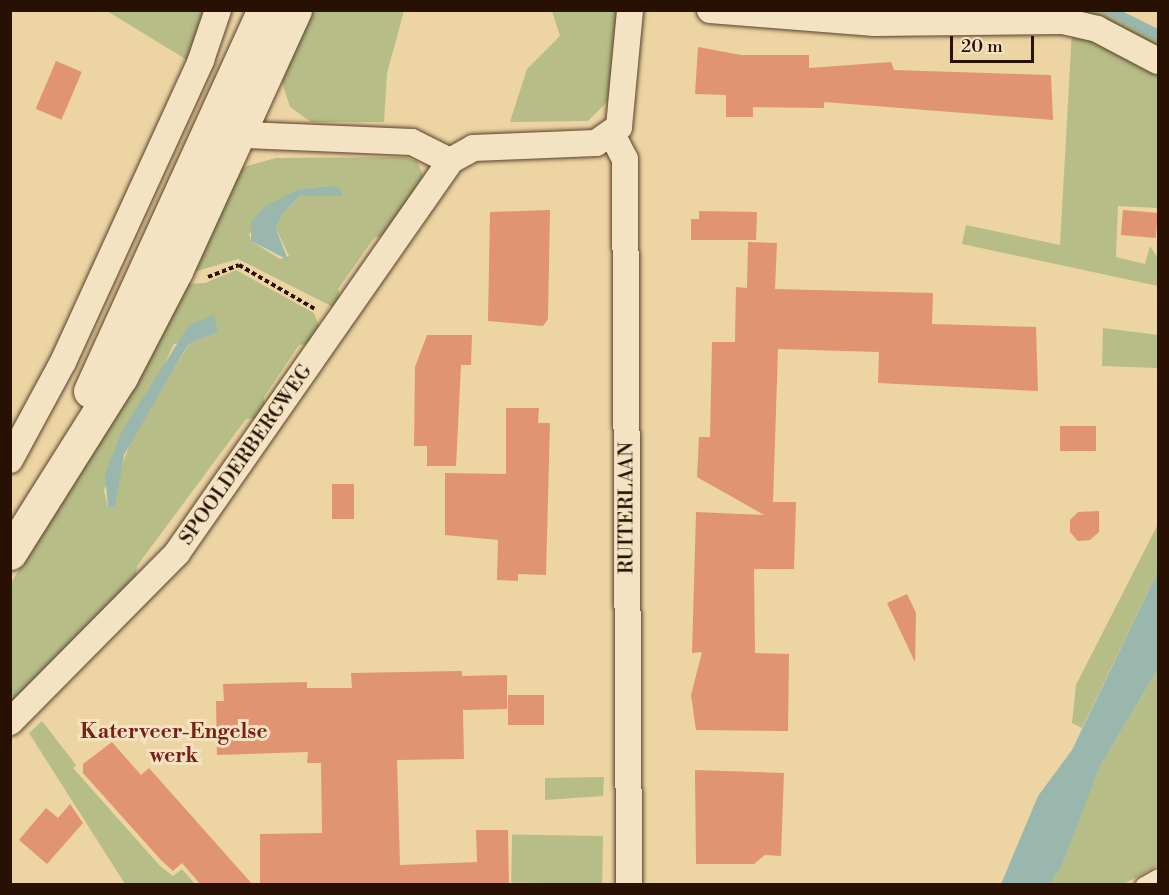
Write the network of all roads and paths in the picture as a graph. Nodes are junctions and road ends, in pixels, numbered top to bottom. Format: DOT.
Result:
graph roads {
  1 [pos="218,10"];
  2 [pos="264,10"];
  3 [pos="295,10"];
  4 [pos="630,10"];
  5 [pos="710,10"];
  6 [pos="1040,16"];
  7 [pos="1158,61"];
  8 [pos="225,134"];
  9 [pos="612,134"];
  10 [pos="450,161"];
  11 [pos="176,271"];
  12 [pos="338,323"];
  13 [pos="10,460"];
  14 [pos="54,482"];
  15 [pos="10,552"];
  16 [pos="10,722"];
  17 [pos="1158,875"];
  18 [pos="629,885"];
  19 [pos="1142,885"];
  1 -- 13 [label="street"];
  2 -- 8 [label="main road"];
  3 -- 8 [label="main road"];
  4 -- 9 [label="street"];
  5 -- 6 [label="street"];
  6 -- 7 [label="street"];
  8 -- 10 [label="street"];
  8 -- 11 [label="main road"];
  8 -- 14 [label="main road"];
  9 -- 10 [label="street"];
  9 -- 18 [label="street, RUITERLAAN"];
  10 -- 12 [label="street, SPOOLDERBERGWEG"];
  11 -- 12 [label="path"];
  11 -- 14 [label="main road"];
  12 -- 16 [label="street, SPOOLDERBERGWEG"];
  14 -- 15 [label="main road"];
  17 -- 19 [label="lane"];
}
